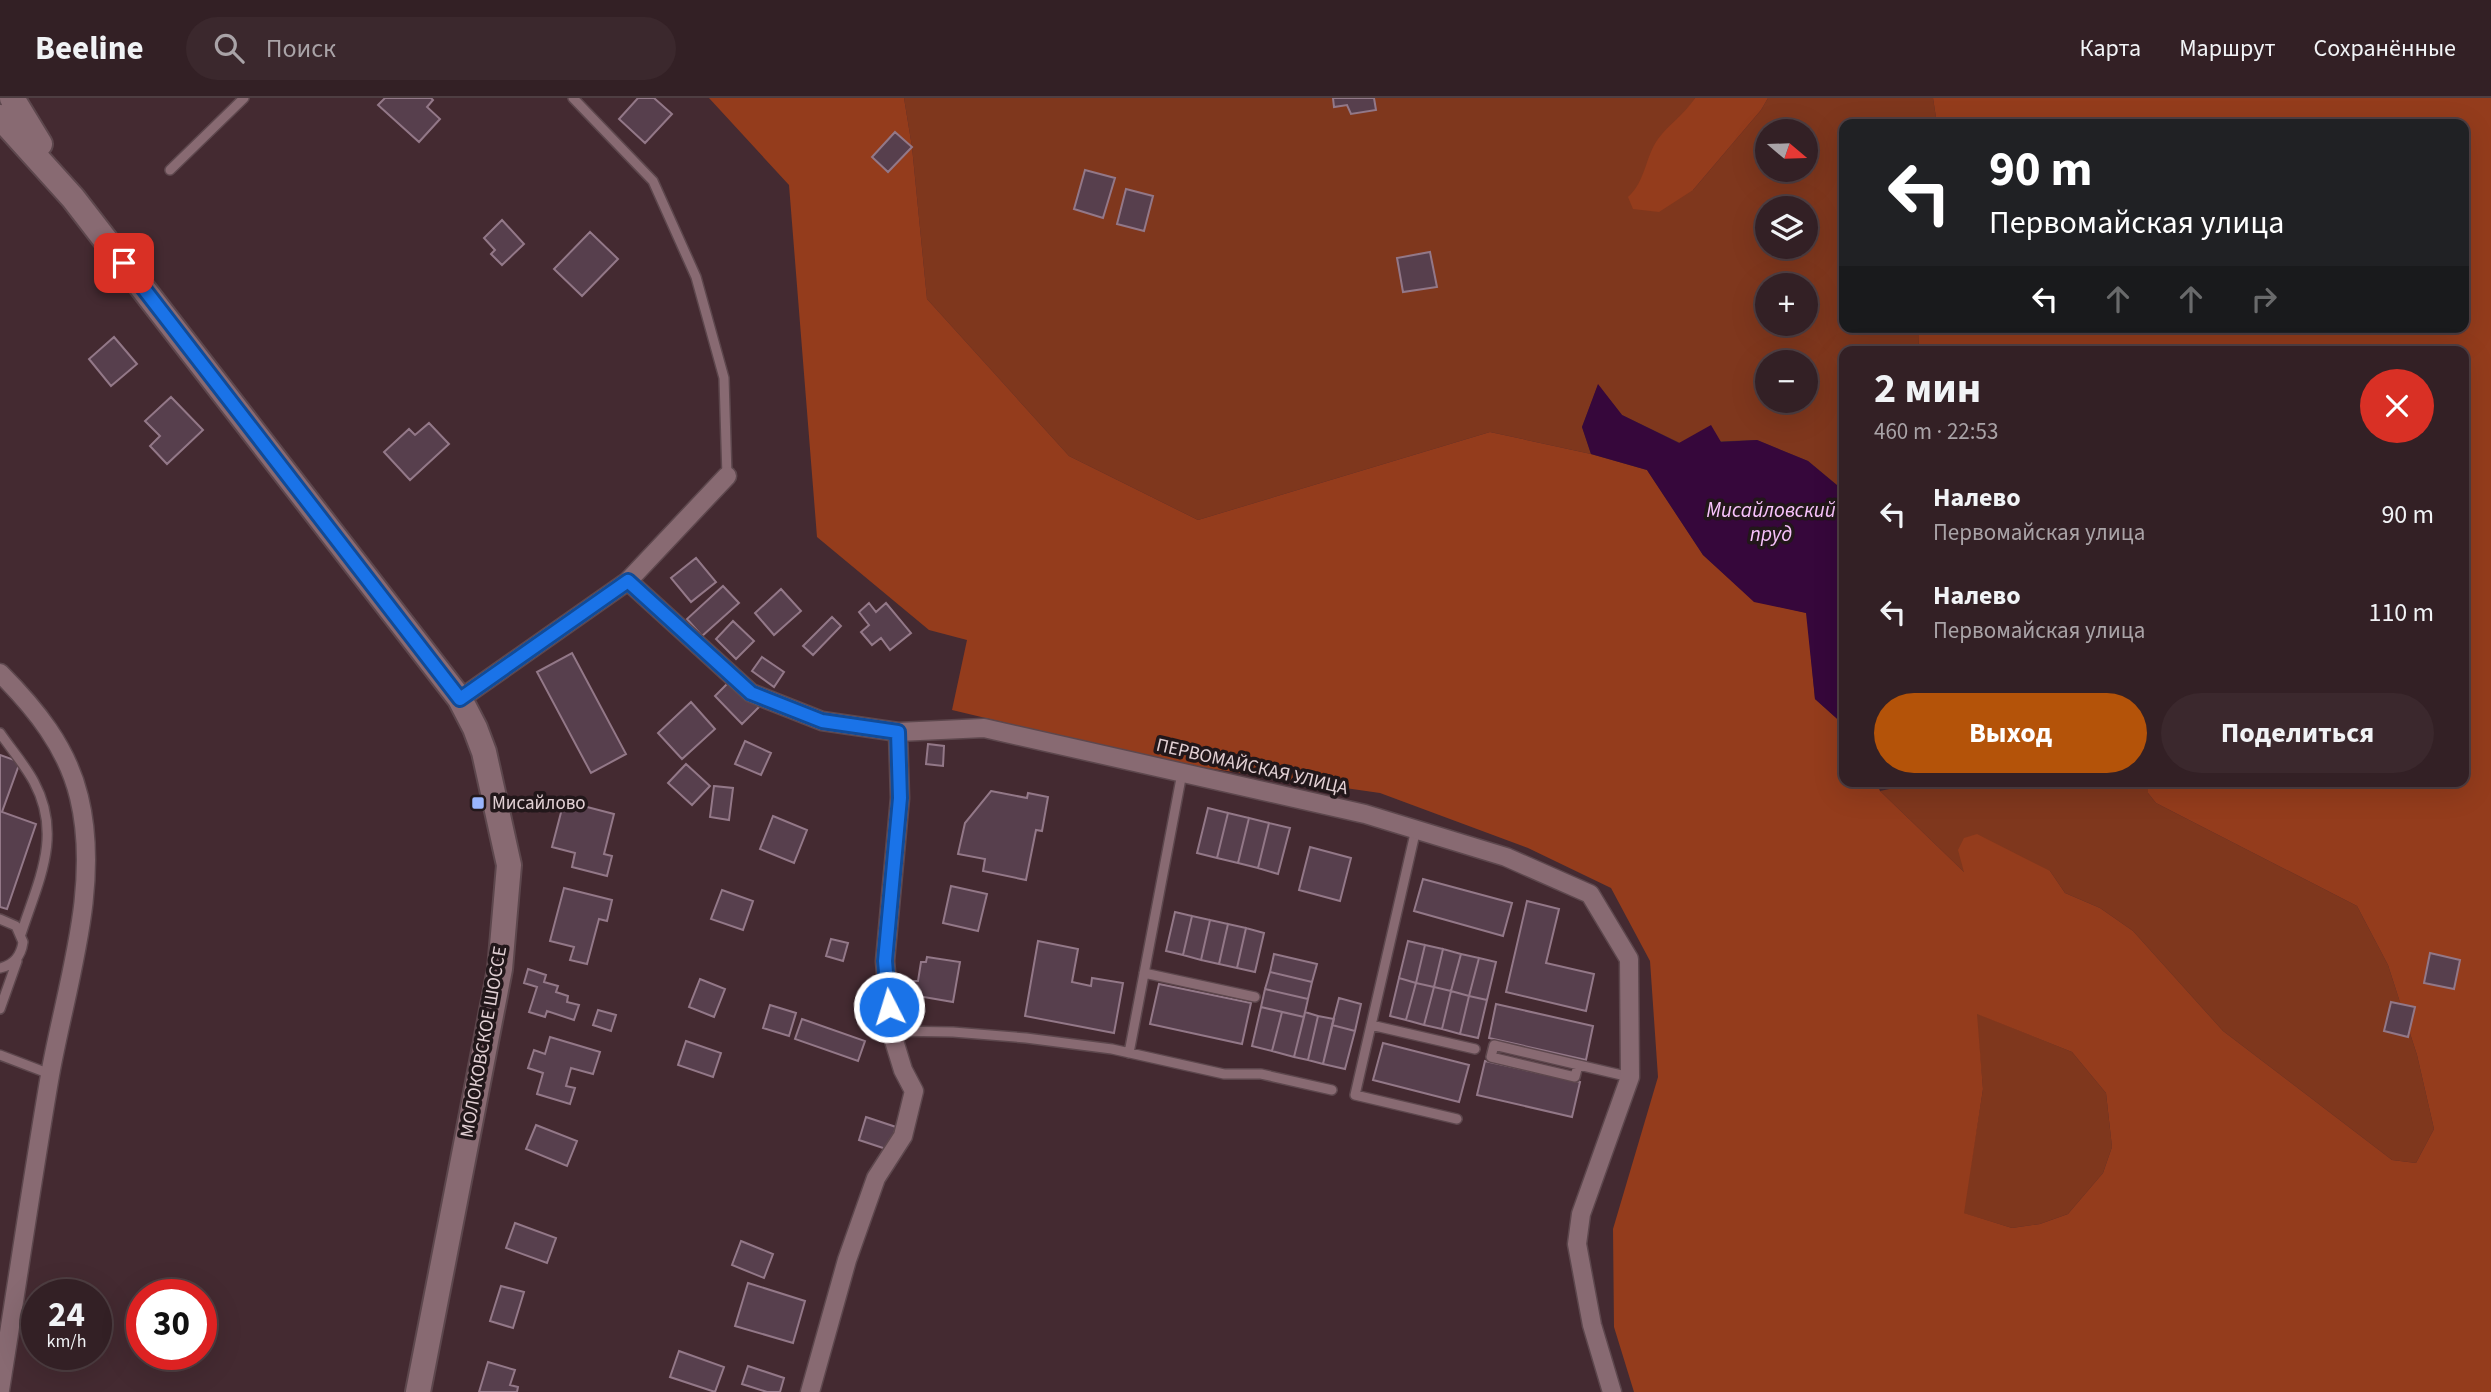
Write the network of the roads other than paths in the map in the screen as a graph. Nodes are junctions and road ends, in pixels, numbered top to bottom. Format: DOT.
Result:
graph roads {
  1 [pos="12,98"];
  2 [pos="244,98"];
  3 [pos="573,98"];
  4 [pos="0,117"];
  5 [pos="170,170"];
  6 [pos="73,198"];
  7 [pos="727,476"];
  8 [pos="628,581"];
  9 [pos="0,673"];
  10 [pos="460,699"];
  11 [pos="898,732"];
  12 [pos="0,733"];
  13 [pos="1182,773"];
  14 [pos="1416,830"];
  15 [pos="0,919"];
  16 [pos="21,934"];
  17 [pos="18,958"];
  18 [pos="0,968"];
  19 [pos="1144,973"];
  20 [pos="1255,997"];
  21 [pos="0,1009"];
  22 [pos="1371,1025"];
  23 [pos="891,1031"];
  24 [pos="1475,1049"];
  25 [pos="1129,1053"];
  26 [pos="0,1055"];
  27 [pos="1578,1065"];
  28 [pos="50,1074"];
  29 [pos="1630,1077"];
  30 [pos="1332,1090"];
  31 [pos="1457,1119"];
  32 [pos="0,1390"];
  33 [pos="418,1392"];
  34 [pos="810,1392"];
  35 [pos="1612,1392"];
  1 -- 6 [label="main road, МОЛОКОВСКОЕ ШОССЕ"];
  2 -- 5 [label="lane"];
  3 -- 7 [label="lane"];
  4 -- 6 [label="main road, МОЛОКОВСКОЕ ШОССЕ"];
  6 -- 10 [label="main road, МОЛОКОВСКОЕ ШОССЕ"];
  7 -- 8 [label="street"];
  8 -- 10 [label="street"];
  8 -- 11 [label="street, ПЕРВОМАЙСКАЯ УЛИЦА"];
  9 -- 28 [label="street"];
  10 -- 33 [label="main road, МОЛОКОВСКОЕ ШОССЕ"];
  11 -- 13 [label="street, ПЕРВОМАЙСКАЯ УЛИЦА"];
  11 -- 23 [label="street"];
  12 -- 16 [label="lane"];
  13 -- 14 [label="street, ПЕРВОМАЙСКАЯ УЛИЦА"];
  13 -- 19 [label="lane"];
  14 -- 22 [label="lane"];
  14 -- 29 [label="street, ПЕРВОМАЙСКАЯ УЛИЦА"];
  15 -- 16 [label="lane"];
  16 -- 17 [label="lane"];
  17 -- 18 [label="lane"];
  17 -- 21 [label="lane"];
  19 -- 20 [label="lane"];
  19 -- 25 [label="lane"];
  22 -- 24 [label="lane"];
  22 -- 31 [label="lane"];
  23 -- 25 [label="lane"];
  23 -- 34 [label="street"];
  25 -- 30 [label="lane"];
  26 -- 28 [label="lane"];
  27 -- 27 [label="lane"];
  27 -- 29 [label="lane"];
  28 -- 32 [label="street"];
  29 -- 35 [label="street, ПЕРВОМАЙСКАЯ УЛИЦА"];
}
